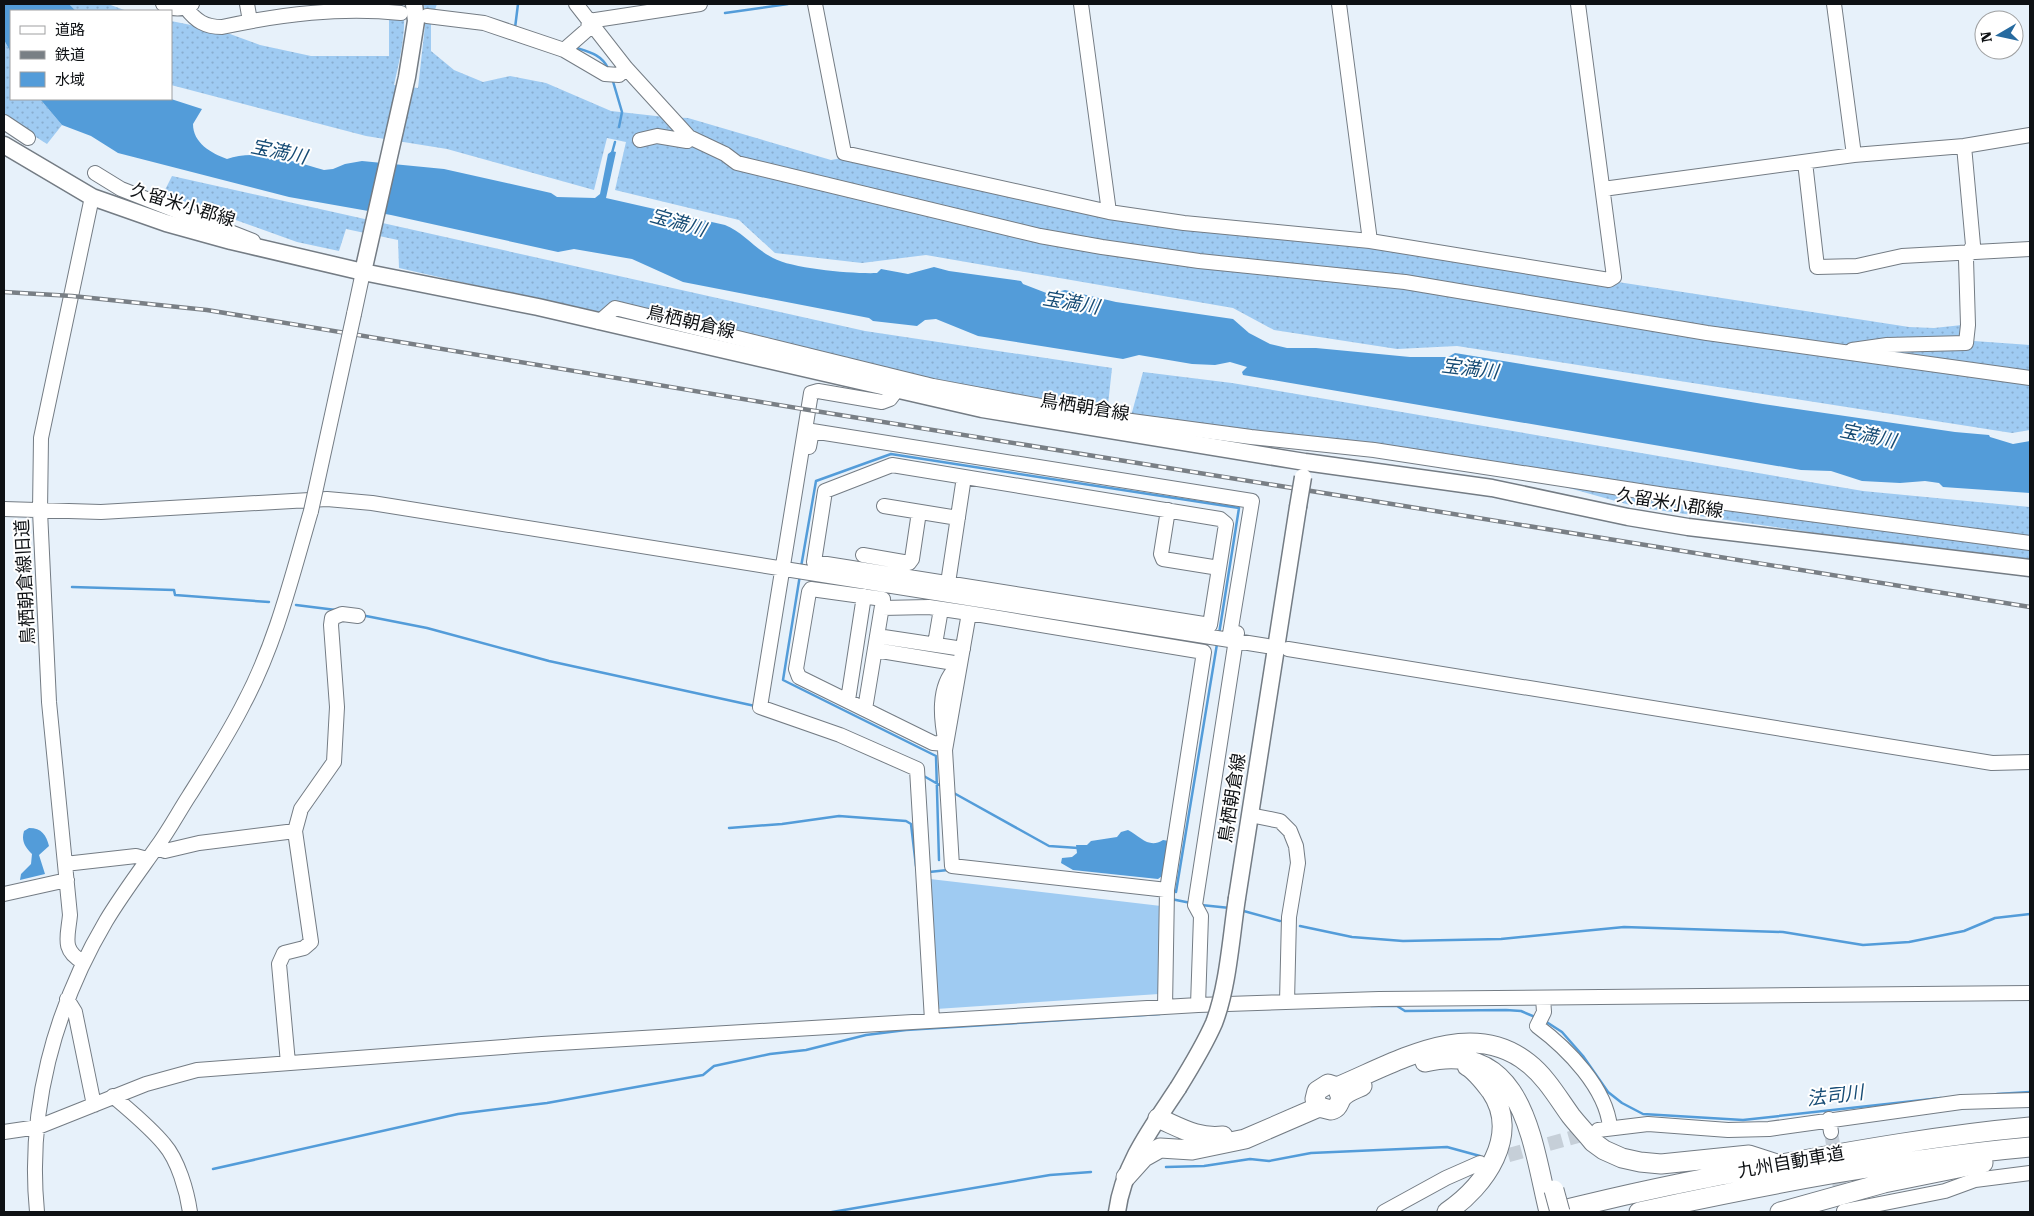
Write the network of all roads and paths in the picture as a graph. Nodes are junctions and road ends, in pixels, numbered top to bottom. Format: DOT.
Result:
graph roads {
  1 [pos="163,4"];
  2 [pos="247,4"];
  3 [pos="576,4"];
  4 [pos="700,4"];
  5 [pos="1081,4"];
  6 [pos="1339,4"];
  7 [pos="1578,4"];
  8 [pos="1834,4"];
  9 [pos="678,5"];
  10 [pos="815,5"];
  11 [pos="189,6"];
  12 [pos="408,8"];
  13 [pos="427,16"];
  14 [pos="250,21"];
  15 [pos="589,21"];
  16 [pos="564,50"];
  17 [pos="626,68"];
  18 [pos="4,122"];
  19 [pos="2030,135"];
  20 [pos="689,137"];
  21 [pos="28,138"];
  22 [pos="640,140"];
  23 [pos="4,145"];
  24 [pos="1964,146"];
  25 [pos="1854,155"];
  26 [pos="1805,162"];
  27 [pos="95,173"];
  28 [pos="1603,189"];
  29 [pos="92,197"];
  30 [pos="1109,212"];
  31 [pos="1370,241"];
  32 [pos="2030,249"];
  33 [pos="1970,253"];
  34 [pos="284,254"];
  35 [pos="363,272"];
  36 [pos="599,322"];
  37 [pos="1841,351"];
  38 [pos="2030,378"];
  39 [pos="896,391"];
  40 [pos="1304,469"];
  41 [pos="801,477"];
  42 [pos="964,477"];
  43 [pos="1260,499"];
  44 [pos="884,506"];
  45 [pos="4,509"];
  46 [pos="1168,510"];
  47 [pos="40,511"];
  48 [pos="919,512"];
  49 [pos="958,518"];
  50 [pos="2030,543"];
  51 [pos="863,555"];
  52 [pos="787,565"];
  53 [pos="1219,568"];
  54 [pos="2030,568"];
  55 [pos="948,583"];
  56 [pos="885,591"];
  57 [pos="864,596"];
  58 [pos="941,609"];
  59 [pos="969,613"];
  60 [pos="358,616"];
  61 [pos="877,636"];
  62 [pos="1233,640"];
  63 [pos="935,644"];
  64 [pos="1268,646"];
  65 [pos="963,649"];
  66 [pos="1288,649"];
  67 [pos="875,650"];
  68 [pos="960,664"];
  69 [pos="848,700"];
  70 [pos="865,709"];
  71 [pos="946,744"];
  72 [pos="2030,762"];
  73 [pos="1250,815"];
  74 [pos="295,831"];
  75 [pos="157,848"];
  76 [pos="147,859"];
  77 [pos="65,864"];
  78 [pos="67,880"];
  79 [pos="1167,890"];
  80 [pos="4,894"];
  81 [pos="83,962"];
  82 [pos="2030,993"];
  83 [pos="1543,998"];
  84 [pos="67,999"];
  85 [pos="1287,1002"];
  86 [pos="1198,1005"];
  87 [pos="1165,1007"];
  88 [pos="932,1020"];
  89 [pos="1414,1056"];
  90 [pos="1445,1057"];
  91 [pos="288,1063"];
  92 [pos="1339,1093"];
  93 [pos="113,1096"];
  94 [pos="2030,1100"];
  95 [pos="1317,1103"];
  96 [pos="94,1105"];
  97 [pos="1158,1118"];
  98 [pos="38,1127"];
  99 [pos="2030,1127"];
  100 [pos="4,1132"];
  101 [pos="1209,1147"];
  102 [pos="2030,1147"];
  103 [pos="2030,1153"];
  104 [pos="1480,1163"];
  105 [pos="1777,1164"];
  106 [pos="2030,1173"];
  107 [pos="1126,1178"];
  108 [pos="1549,1192"];
  109 [pos="1843,1208"];
  110 [pos="37,1212"];
  111 [pos="190,1212"];
  112 [pos="1117,1212"];
  113 [pos="1384,1212"];
  114 [pos="1448,1212"];
  115 [pos="1549,1212"];
  116 [pos="1555,1212"];
  117 [pos="1560,1212"];
  118 [pos="1640,1212"];
  119 [pos="1780,1212"];
  1 -- 11 [label="street"];
  2 -- 14 [label="street"];
  3 -- 15 [label="street"];
  4 -- 9 [label="street"];
  5 -- 30 [label="street"];
  6 -- 31 [label="street"];
  7 -- 28 [label="street"];
  8 -- 25 [label="street"];
  9 -- 15 [label="street"];
  10 -- 30 [label="street"];
  11 -- 14 [label="street"];
  12 -- 14 [label="street"];
  12 -- 35 [label="main road"];
  13 -- 16 [label="street"];
  15 -- 16 [label="street"];
  15 -- 17 [label="street"];
  16 -- 17 [label="street"];
  17 -- 20 [label="street"];
  18 -- 21 [label="street"];
  19 -- 24 [label="street"];
  20 -- 22 [label="street"];
  20 -- 37 [label="street"];
  23 -- 29 [label="main road, 久留米小郡線"];
  24 -- 25 [label="street"];
  24 -- 33 [label="street"];
  25 -- 26 [label="street"];
  26 -- 28 [label="street"];
  26 -- 33 [label="street"];
  27 -- 34 [label="street"];
  28 -- 31 [label="street"];
  29 -- 34 [label="main road, 久留米小郡線"];
  29 -- 47 [label="street, 鳥栖朝倉線旧道"];
  30 -- 31 [label="street"];
  32 -- 33 [label="street"];
  33 -- 37 [label="street"];
  34 -- 35 [label="main road, 久留米小郡線"];
  35 -- 36 [label="main road, 鳥栖朝倉線"];
  35 -- 75 [label="street, bridge"];
  36 -- 39 [label="main road, 鳥栖朝倉線"];
  36 -- 50 [label="street"];
  37 -- 38 [label="street"];
  39 -- 40 [label="main road, 鳥栖朝倉線"];
  39 -- 41 [label="street"];
  40 -- 54 [label="main road, 久留米小郡線"];
  40 -- 73 [label="main road, 鳥栖朝倉線, bridge"];
  41 -- 52 [label="street"];
  41 -- 62 [label="street"];
  42 -- 46 [label="street"];
  42 -- 49 [label="street"];
  42 -- 56 [label="street"];
  43 -- 62 [label="street"];
  44 -- 48 [label="street"];
  45 -- 47 [label="street"];
  46 -- 53 [label="street"];
  46 -- 53 [label="street"];
  47 -- 52 [label="street"];
  47 -- 77 [label="street, 鳥栖朝倉線旧道"];
  48 -- 49 [label="street"];
  48 -- 51 [label="street"];
  49 -- 55 [label="street"];
  52 -- 56 [label="street"];
  52 -- 88 [label="street"];
  53 -- 55 [label="street"];
  55 -- 56 [label="street"];
  56 -- 57 [label="street"];
  56 -- 58 [label="street"];
  56 -- 61 [label="street"];
  56 -- 62 [label="street"];
  57 -- 69 [label="street"];
  57 -- 69 [label="street"];
  58 -- 59 [label="street"];
  58 -- 63 [label="street"];
  59 -- 65 [label="street"];
  59 -- 79 [label="street"];
  60 -- 74 [label="street"];
  61 -- 63 [label="street"];
  61 -- 67 [label="street"];
  62 -- 64 [label="street"];
  62 -- 86 [label="street"];
  63 -- 65 [label="street"];
  65 -- 68 [label="street"];
  66 -- 72 [label="street"];
  67 -- 68 [label="street"];
  67 -- 70 [label="street"];
  68 -- 71 [label="street"];
  69 -- 70 [label="street"];
  70 -- 71 [label="street"];
  71 -- 79 [label="street"];
  73 -- 85 [label="street"];
  73 -- 97 [label="main road, 鳥栖朝倉線, bridge"];
  74 -- 75 [label="street"];
  74 -- 91 [label="street"];
  75 -- 76 [label="street"];
  76 -- 77 [label="street"];
  76 -- 81 [label="street"];
  77 -- 78 [label="street, 鳥栖朝倉線旧道"];
  78 -- 80 [label="street"];
  78 -- 81 [label="street, 鳥栖朝倉線旧道"];
  79 -- 87 [label="street"];
  81 -- 84 [label="street"];
  82 -- 83 [label="street"];
  83 -- 85 [label="street"];
  83 -- 94 [label="street"];
  84 -- 96 [label="street"];
  84 -- 98 [label="street"];
  85 -- 86 [label="street"];
  86 -- 87 [label="street"];
  87 -- 88 [label="street"];
  88 -- 91 [label="street"];
  89 -- 92 [label="highway"];
  89 -- 105 [label="highway"];
  89 -- 108 [label="highway"];
  90 -- 92 [label="highway"];
  90 -- 108 [label="highway"];
  90 -- 114 [label="highway"];
  91 -- 93 [label="street"];
  92 -- 95 [label="highway"];
  93 -- 96 [label="street"];
  93 -- 111 [label="street"];
  95 -- 97 [label="highway"];
  95 -- 101 [label="highway"];
  96 -- 98 [label="street"];
  97 -- 101 [label="highway"];
  97 -- 107 [label="main road, 鳥栖朝倉線"];
  98 -- 100 [label="street"];
  98 -- 110 [label="street"];
  99 -- 105 [label="highway, 九州自動車道"];
  101 -- 107 [label="highway"];
  102 -- 118 [label="highway, 九州自動車道"];
  103 -- 119 [label="highway"];
  104 -- 113 [label="street"];
  105 -- 116 [label="highway, 九州自動車道"];
  106 -- 109 [label="street"];
  107 -- 112 [label="main road, 鳥栖朝倉線"];
  108 -- 115 [label="highway"];
  108 -- 117 [label="highway, bridge"];
}
